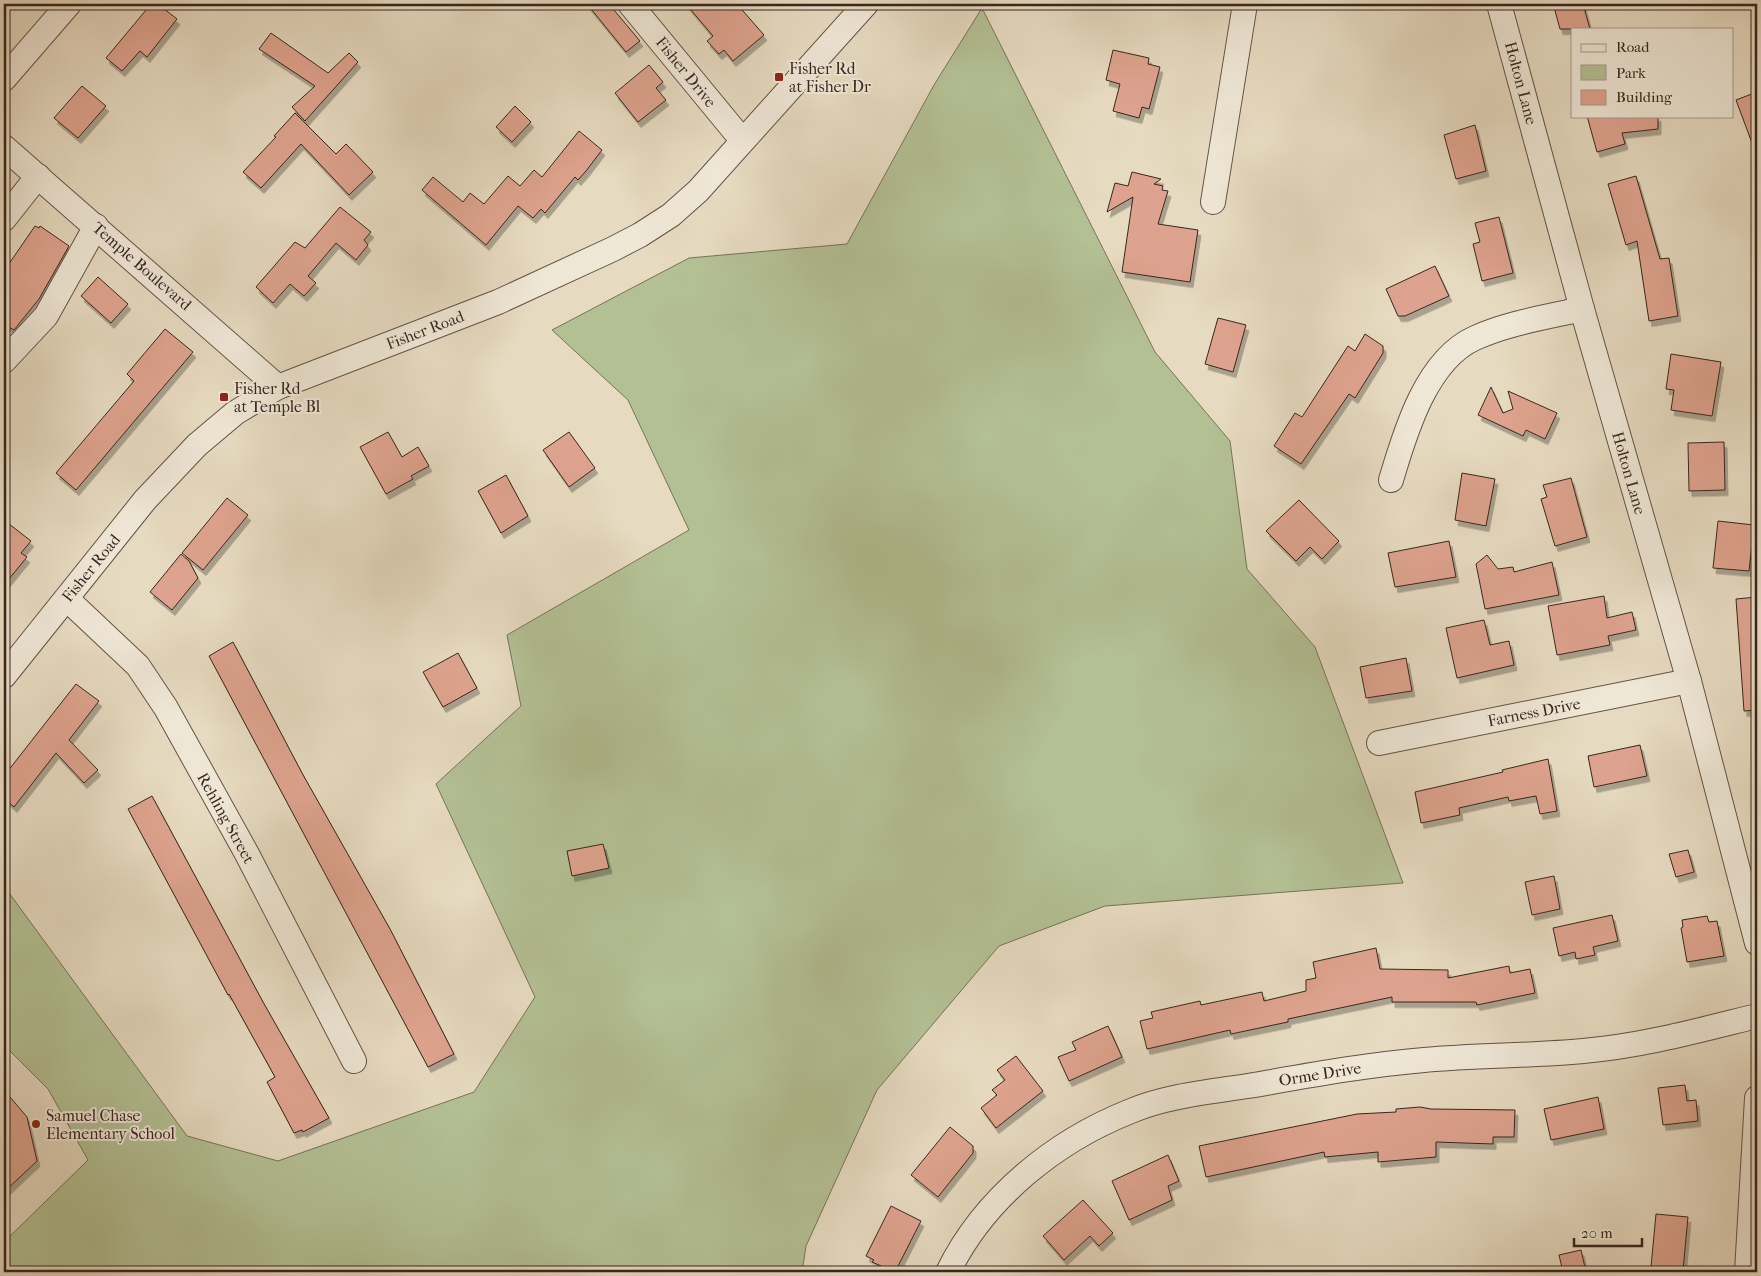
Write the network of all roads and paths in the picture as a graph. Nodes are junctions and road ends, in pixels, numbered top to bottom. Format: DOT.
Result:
graph roads {
  1 [pos="69,4"];
  2 [pos="630,4"];
  3 [pos="866,4"];
  4 [pos="1245,4"];
  5 [pos="1499,4"];
  6 [pos="4,79"];
  7 [pos="742,140"];
  8 [pos="4,147"];
  9 [pos="38,176"];
  10 [pos="1213,202"];
  11 [pos="4,219"];
  12 [pos="96,226"];
  13 [pos="1582,309"];
  14 [pos="4,361"];
  15 [pos="278,387"];
  16 [pos="1391,480"];
  17 [pos="67,599"];
  18 [pos="4,676"];
  19 [pos="1689,681"];
  20 [pos="1379,743"];
  21 [pos="1757,943"];
  22 [pos="1757,1016"];
  23 [pos="354,1061"];
  24 [pos="1757,1098"];
  25 [pos="948,1272"];
  26 [pos="1747,1272"];
  1 -- 6 [label="street"];
  2 -- 7 [label="street, Fisher Drive"];
  3 -- 7 [label="street, Fisher Road"];
  4 -- 10 [label="street"];
  5 -- 13 [label="street, Holton Lane"];
  7 -- 15 [label="street, Fisher Road"];
  8 -- 9 [label="street, Temple Boulevard"];
  9 -- 11 [label="street"];
  9 -- 12 [label="street, Temple Boulevard"];
  12 -- 14 [label="street"];
  12 -- 15 [label="street, Temple Boulevard"];
  13 -- 16 [label="street"];
  13 -- 19 [label="street, Holton Lane"];
  15 -- 17 [label="street, Fisher Road"];
  17 -- 18 [label="street, Fisher Road"];
  17 -- 23 [label="street, Rehling Street"];
  19 -- 20 [label="street, Farness Drive"];
  19 -- 21 [label="street, Holton Lane"];
  22 -- 25 [label="street, Orme Drive"];
  24 -- 26 [label="street"];
}
